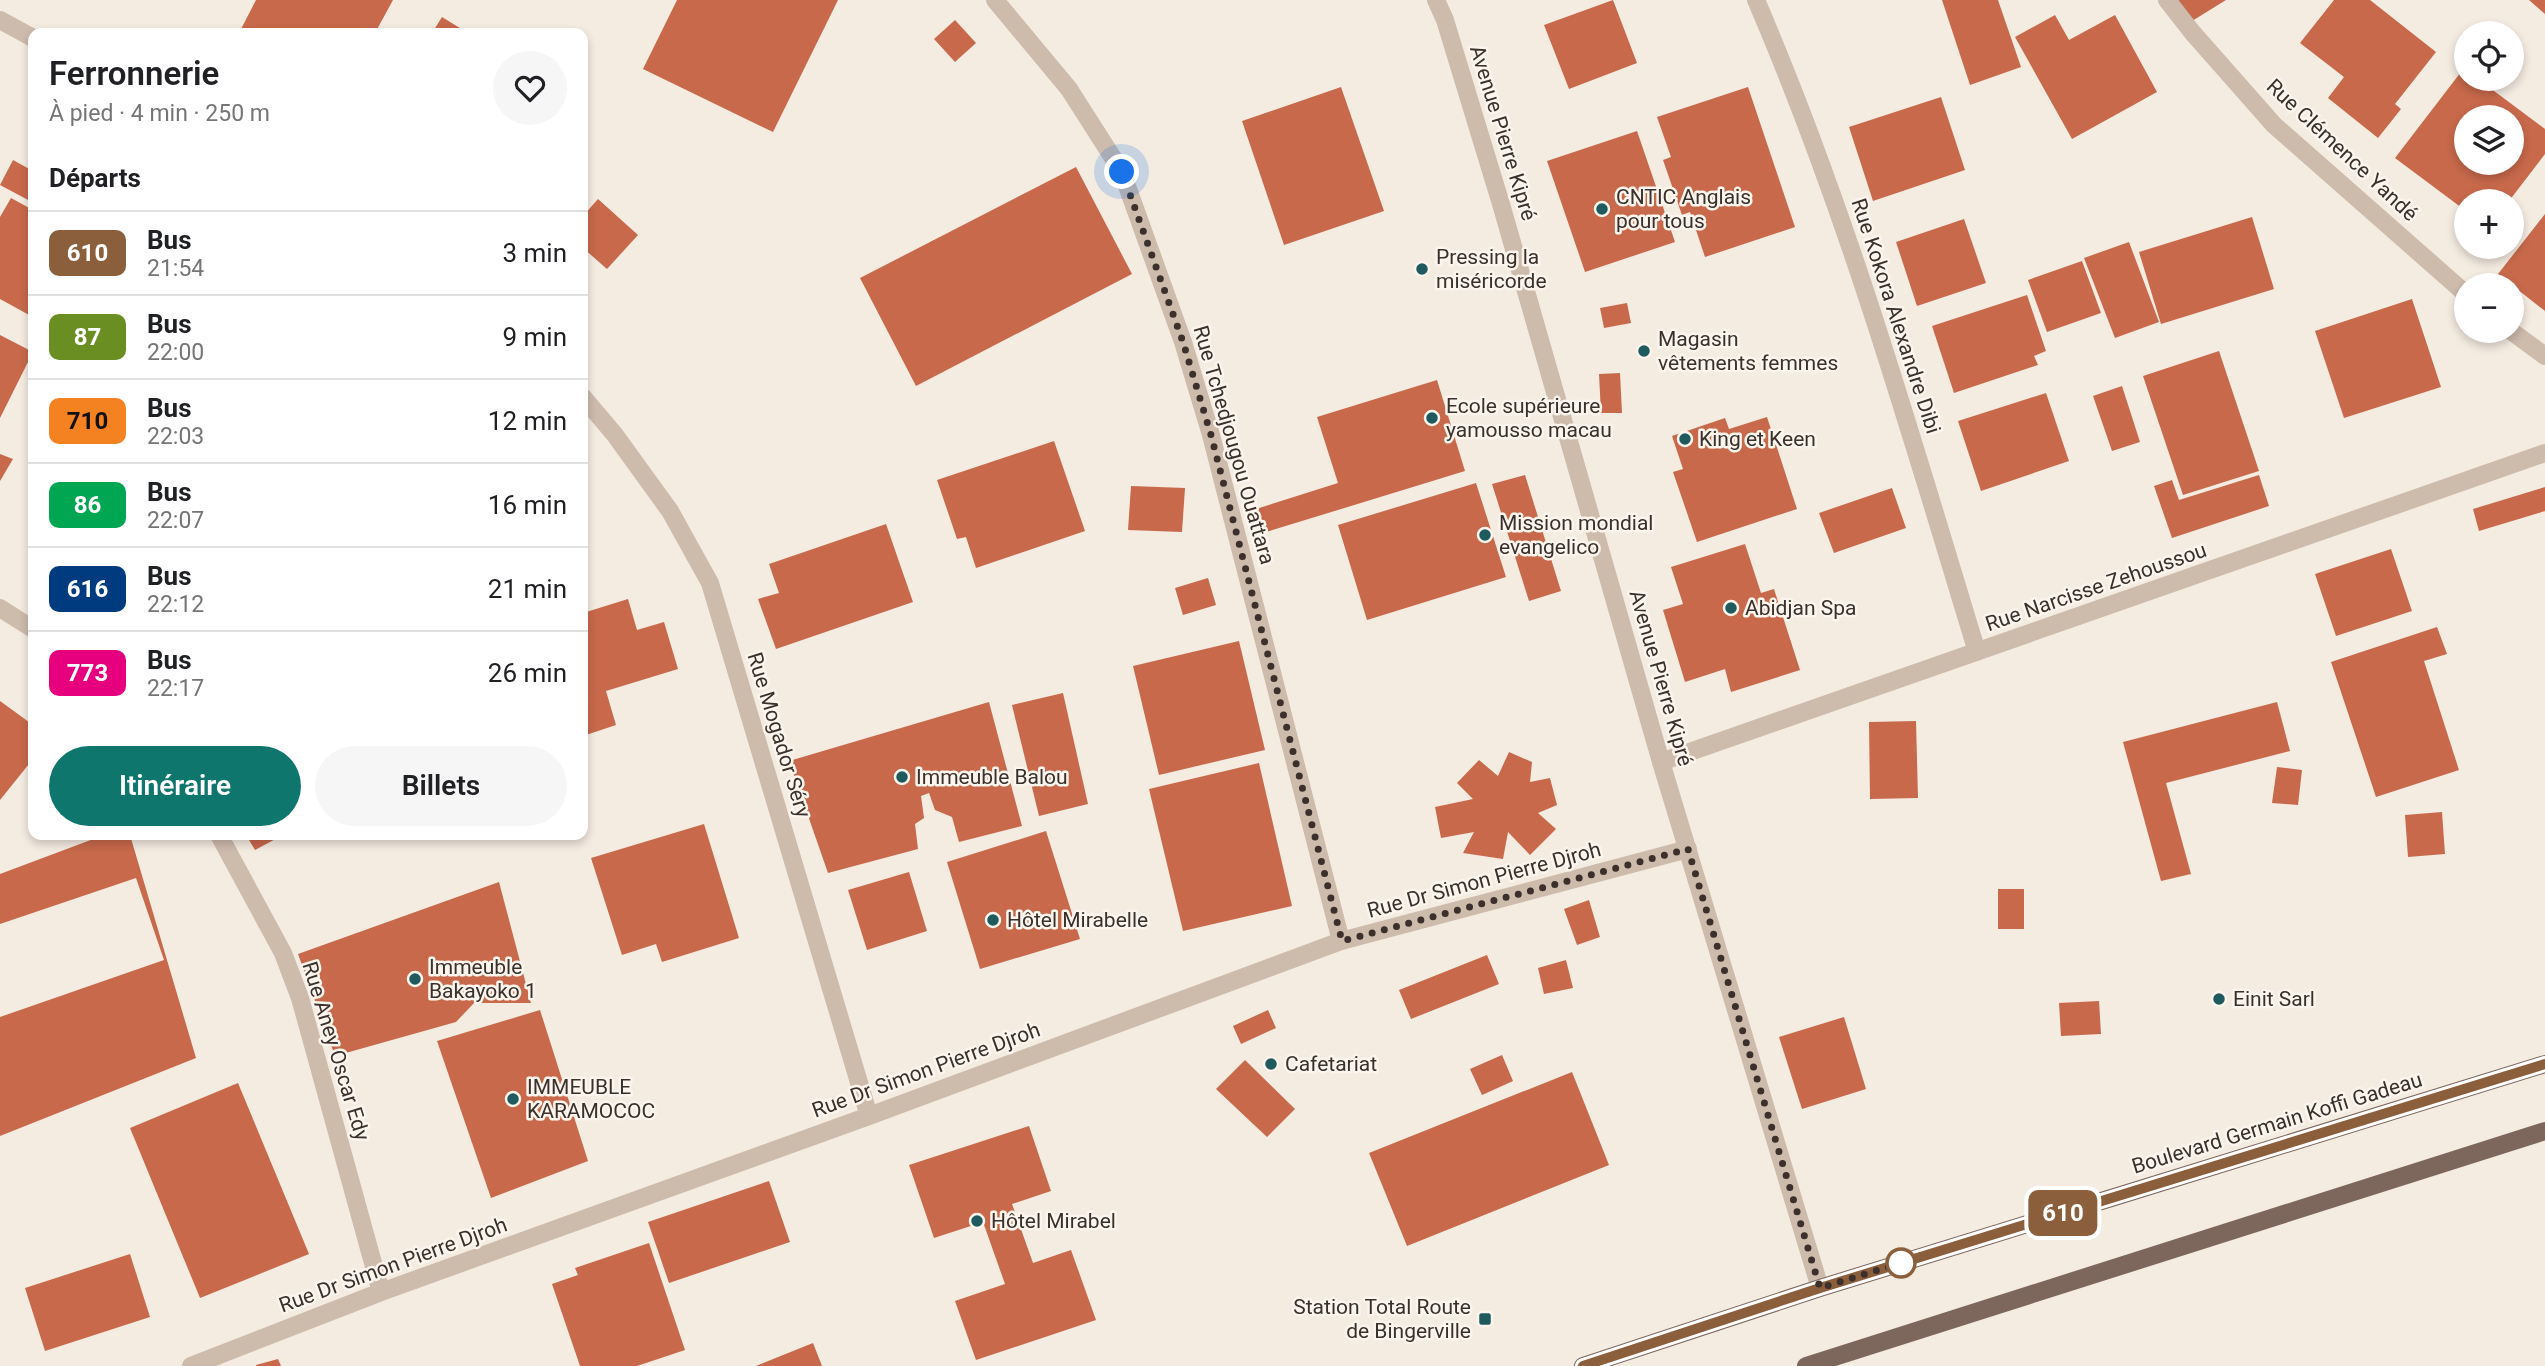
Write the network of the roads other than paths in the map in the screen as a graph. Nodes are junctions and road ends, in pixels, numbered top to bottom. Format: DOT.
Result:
graph roads {
  1 [pos="995,0"];
  2 [pos="1436,0"];
  3 [pos="1756,0"];
  4 [pos="2167,0"];
  5 [pos="0,20"];
  6 [pos="28,35"];
  7 [pos="2454,283"];
  8 [pos="2524,341"];
  9 [pos="2545,356"];
  10 [pos="588,403"];
  11 [pos="2545,453"];
  12 [pos="0,608"];
  13 [pos="28,626"];
  14 [pos="1977,652"];
  15 [pos="1661,762"];
  16 [pos="222,840"];
  17 [pos="1688,849"];
  18 [pos="1342,941"];
  19 [pos="2545,1064"];
  20 [pos="869,1116"];
  21 [pos="2545,1131"];
  22 [pos="1820,1288"];
  23 [pos="381,1292"];
  24 [pos="191,1366"];
  25 [pos="1583,1366"];
  26 [pos="1806,1366"];
  1 -- 18 [label="street, Rue Tchedjougou Ouattara"];
  2 -- 15 [label="street, Avenue Pierre Kipré"];
  3 -- 14 [label="street, Rue Kokora Alexandre Dibi"];
  4 -- 7 [label="street, Rue Clémence Yandé"];
  5 -- 6 [label="street"];
  8 -- 9 [label="street"];
  10 -- 20 [label="street, Rue Mogador Séry"];
  11 -- 14 [label="street, Rue Narcisse Zehoussou"];
  12 -- 13 [label="street"];
  14 -- 15 [label="street, Rue Narcisse Zehoussou"];
  15 -- 17 [label="street, Avenue Pierre Kipré"];
  16 -- 23 [label="street, Rue Aney Oscar Edy"];
  17 -- 18 [label="street, Rue Dr Simon Pierre Djroh"];
  17 -- 22 [label="street, Avenue Pierre Kipré"];
  18 -- 20 [label="street, Rue Dr Simon Pierre Djroh"];
  19 -- 22 [label="main road, Boulevard Germain Koffi Gadeau"];
  20 -- 23 [label="street, Rue Dr Simon Pierre Djroh"];
  21 -- 26 [label="main road"];
  22 -- 25 [label="main road, Boulevard Germain Koffi Gadeau"];
  23 -- 24 [label="street, Rue Dr Simon Pierre Djroh"];
}
